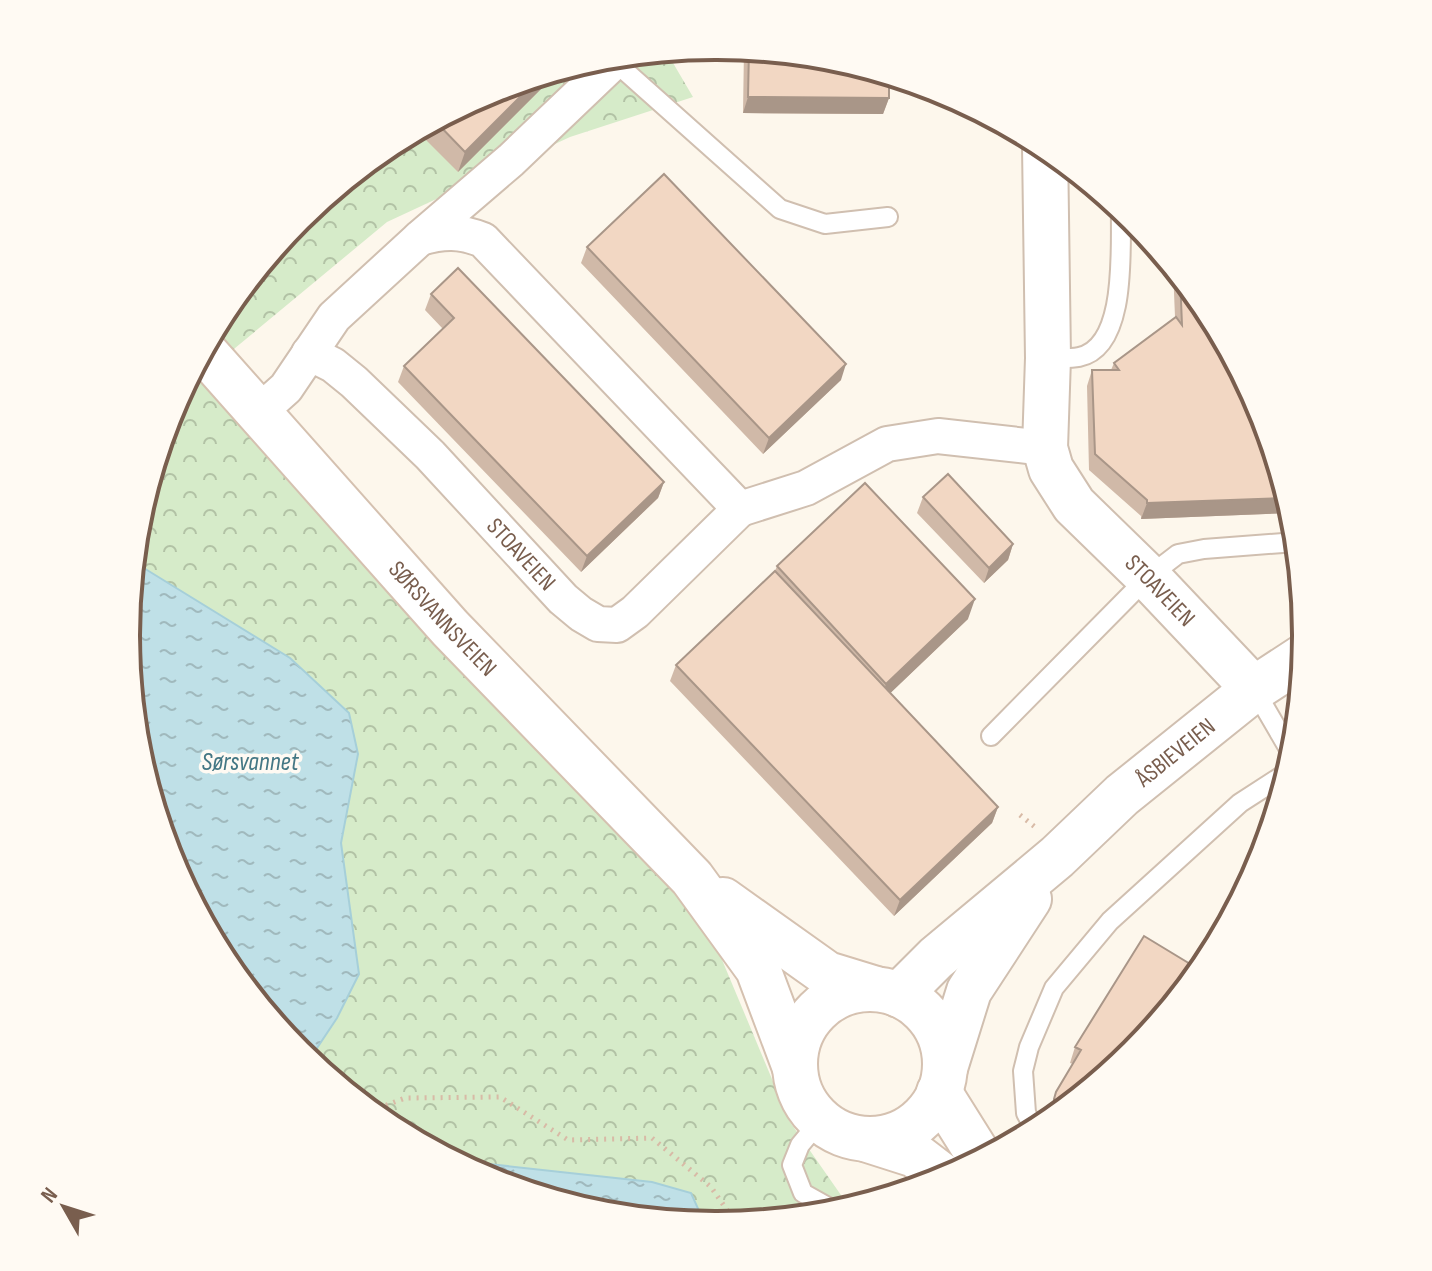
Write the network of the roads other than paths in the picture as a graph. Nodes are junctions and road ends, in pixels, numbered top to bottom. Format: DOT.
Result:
graph roads {
  1 [pos="628,67"];
  2 [pos="604,71"];
  3 [pos="1045,164"];
  4 [pos="888,217"];
  5 [pos="1121,227"];
  6 [pos="420,238"];
  7 [pos="309,353"];
  8 [pos="1048,358"];
  9 [pos="212,360"];
  10 [pos="258,413"];
  11 [pos="1045,448"];
  12 [pos="740,509"];
  13 [pos="1284,543"];
  14 [pos="1148,577"];
  15 [pos="1290,665"];
  16 [pos="1254,689"];
  17 [pos="991,736"];
  18 [pos="1282,737"];
  19 [pos="1272,782"];
  20 [pos="1057,857"];
  21 [pos="692,878"];
  22 [pos="888,992"];
  23 [pos="794,1065"];
  24 [pos="942,1080"];
  25 [pos="1029,1118"];
  26 [pos="820,1121"];
  27 [pos="868,1140"];
  28 [pos="976,1149"];
  29 [pos="932,1168"];
  30 [pos="818,1202"];
  1 -- 4 [label="lane"];
  2 -- 6 [label="street"];
  3 -- 8 [label="main road, STOAVEIEN"];
  5 -- 8 [label="lane"];
  6 -- 7 [label="street"];
  6 -- 12 [label="street"];
  7 -- 10 [label="street"];
  7 -- 12 [label="street, STOAVEIEN"];
  8 -- 11 [label="main road, STOAVEIEN"];
  9 -- 10 [label="main road, SØRSVANNSVEIEN"];
  10 -- 21 [label="main road, SØRSVANNSVEIEN"];
  11 -- 12 [label="street, STOAVEIEN"];
  11 -- 14 [label="main road, STOAVEIEN"];
  13 -- 14 [label="lane"];
  14 -- 16 [label="main road, STOAVEIEN"];
  14 -- 17 [label="lane"];
  15 -- 16 [label="main road, ÅSBIEVEIEN"];
  16 -- 18 [label="lane"];
  16 -- 20 [label="main road, ÅSBIEVEIEN"];
  19 -- 25 [label="lane"];
  20 -- 22 [label="main road, ÅSBIEVEIEN"];
  20 -- 24 [label="main road, ÅSBIEVEIEN"];
  21 -- 22 [label="main road, SØRSVANNSVEIEN"];
  21 -- 23 [label="main road, SØRSVANNSVEIEN"];
  22 -- 23 [label="main road"];
  22 -- 24 [label="main road"];
  23 -- 26 [label="main road"];
  24 -- 27 [label="main road"];
  24 -- 28 [label="main road"];
  26 -- 27 [label="main road"];
  26 -- 30 [label="lane"];
  27 -- 29 [label="main road"];
}
